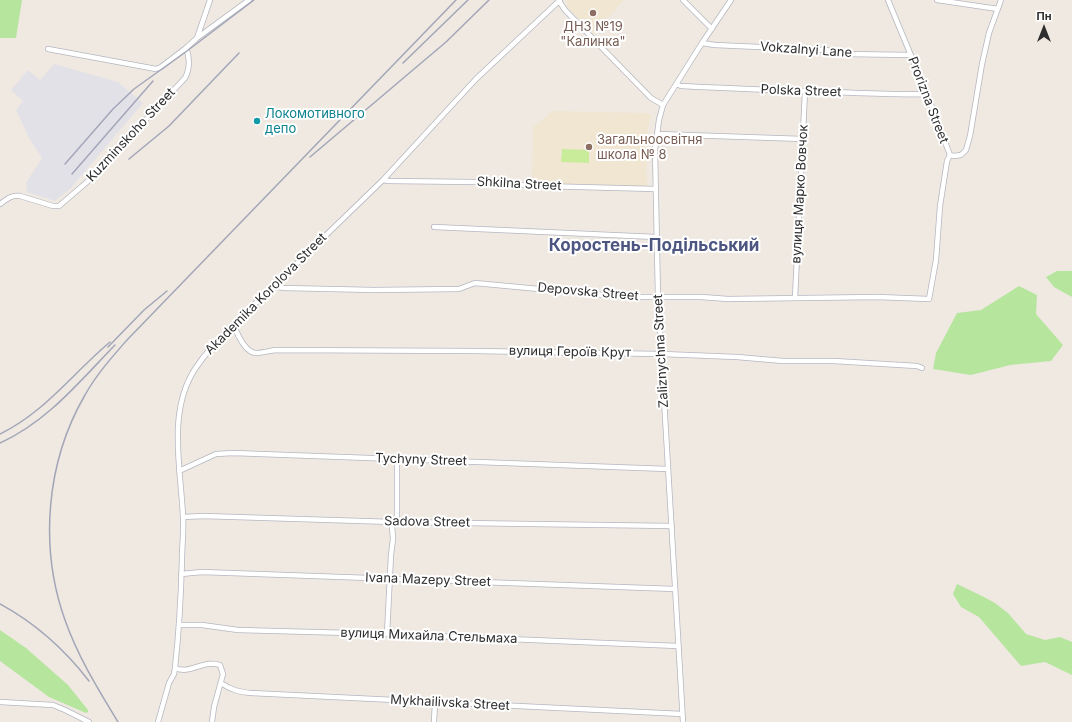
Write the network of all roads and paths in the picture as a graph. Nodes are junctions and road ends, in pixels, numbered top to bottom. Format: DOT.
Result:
graph roads {
  1 [pos="210,0"];
  2 [pos="249,0"];
  3 [pos="559,0"];
  4 [pos="683,0"];
  5 [pos="731,0"];
  6 [pos="888,0"];
  7 [pos="937,0"];
  8 [pos="1001,0"];
  9 [pos="998,9"];
  10 [pos="712,29"];
  11 [pos="197,38"];
  12 [pos="702,43"];
  13 [pos="186,48"];
  14 [pos="48,50"];
  15 [pos="911,55"];
  16 [pos="676,84"];
  17 [pos="805,91"];
  18 [pos="927,94"];
  19 [pos="663,105"];
  20 [pos="657,134"];
  21 [pos="802,139"];
  22 [pos="950,155"];
  23 [pos="383,180"];
  24 [pos="656,189"];
  25 [pos="0,204"];
  26 [pos="434,227"];
  27 [pos="656,237"];
  28 [pos="273,286"];
  29 [pos="658,297"];
  30 [pos="795,298"];
  31 [pos="929,299"];
  32 [pos="232,325"];
  33 [pos="662,354"];
  34 [pos="922,368"];
  35 [pos="397,459"];
  36 [pos="668,469"];
  37 [pos="179,472"];
  38 [pos="183,517"];
  39 [pos="393,522"];
  40 [pos="672,526"];
  41 [pos="181,574"];
  42 [pos="390,579"];
  43 [pos="675,589"];
  44 [pos="179,625"];
  45 [pos="387,634"];
  46 [pos="678,646"];
  47 [pos="175,668"];
  48 [pos="221,683"];
  49 [pos="0,702"];
  50 [pos="435,702"];
  51 [pos="682,714"];
  52 [pos="89,722"];
  53 [pos="158,722"];
  54 [pos="212,722"];
  55 [pos="434,722"];
  56 [pos="683,722"];
  1 -- 11 [label="street"];
  2 -- 11 [label="street"];
  3 -- 19 [label="street"];
  3 -- 23 [label="street, Akademika Korolova Street"];
  4 -- 10 [label="street"];
  5 -- 10 [label="street, Zaliznychna Street"];
  6 -- 15 [label="street, Prorizna Street"];
  7 -- 9 [label="street"];
  8 -- 9 [label="street"];
  9 -- 22 [label="street"];
  10 -- 12 [label="street, Zaliznychna Street"];
  11 -- 13 [label="street"];
  12 -- 15 [label="street, Vokzalnyi Lane"];
  12 -- 16 [label="street, Zaliznychna Street"];
  13 -- 14 [label="street"];
  13 -- 25 [label="street, Kuzminskoho Street"];
  15 -- 18 [label="street, Prorizna Street"];
  16 -- 17 [label="street, Polska Street"];
  16 -- 19 [label="street, Zaliznychna Street"];
  17 -- 18 [label="street, Polska Street"];
  17 -- 21 [label="street, вулиця Марко Вовчок"];
  18 -- 22 [label="street, Prorizna Street"];
  19 -- 20 [label="street, Zaliznychna Street"];
  20 -- 21 [label="street"];
  20 -- 24 [label="street, Zaliznychna Street"];
  21 -- 30 [label="street, вулиця Марко Вовчок"];
  22 -- 31 [label="street, Prorizna Street"];
  23 -- 24 [label="street, Shkilna Street"];
  23 -- 28 [label="street, Akademika Korolova Street"];
  24 -- 27 [label="street, Zaliznychna Street"];
  26 -- 27 [label="street"];
  27 -- 29 [label="street, Zaliznychna Street"];
  28 -- 29 [label="street, Depovska Street"];
  28 -- 32 [label="street, Akademika Korolova Street"];
  29 -- 30 [label="street, Depovska Street"];
  29 -- 33 [label="street, Zaliznychna Street"];
  30 -- 31 [label="street, Depovska Street"];
  32 -- 33 [label="street, вулиця Героїв Крут"];
  32 -- 37 [label="street, Akademika Korolova Street"];
  33 -- 34 [label="street, вулиця Героїв Крут"];
  33 -- 36 [label="street, Zaliznychna Street"];
  35 -- 36 [label="street, Tychyny Street"];
  35 -- 37 [label="street, Tychyny Street"];
  35 -- 39 [label="street"];
  36 -- 40 [label="street, Zaliznychna Street"];
  37 -- 38 [label="street, Akademika Korolova Street"];
  38 -- 39 [label="street, Sadova Street"];
  38 -- 41 [label="street, Akademika Korolova Street"];
  39 -- 40 [label="street, Sadova Street"];
  39 -- 42 [label="street"];
  40 -- 43 [label="street, Zaliznychna Street"];
  41 -- 42 [label="street, Ivana Mazepy Street"];
  41 -- 44 [label="street, Akademika Korolova Street"];
  42 -- 43 [label="street, Ivana Mazepy Street"];
  42 -- 45 [label="street"];
  43 -- 46 [label="street, Zaliznychna Street"];
  44 -- 45 [label="street, вулиця Михайла Стельмаха"];
  44 -- 47 [label="street, Akademika Korolova Street"];
  45 -- 46 [label="street, вулиця Михайла Стельмаха"];
  46 -- 51 [label="street, Zaliznychna Street"];
  47 -- 48 [label="street"];
  47 -- 53 [label="street, Akademika Korolova Street"];
  48 -- 50 [label="street, Mykhailivska Street"];
  48 -- 54 [label="street"];
  49 -- 52 [label="street"];
  50 -- 51 [label="street, Mykhailivska Street"];
  50 -- 55 [label="street"];
  51 -- 56 [label="street, Zaliznychna Street"];
}
